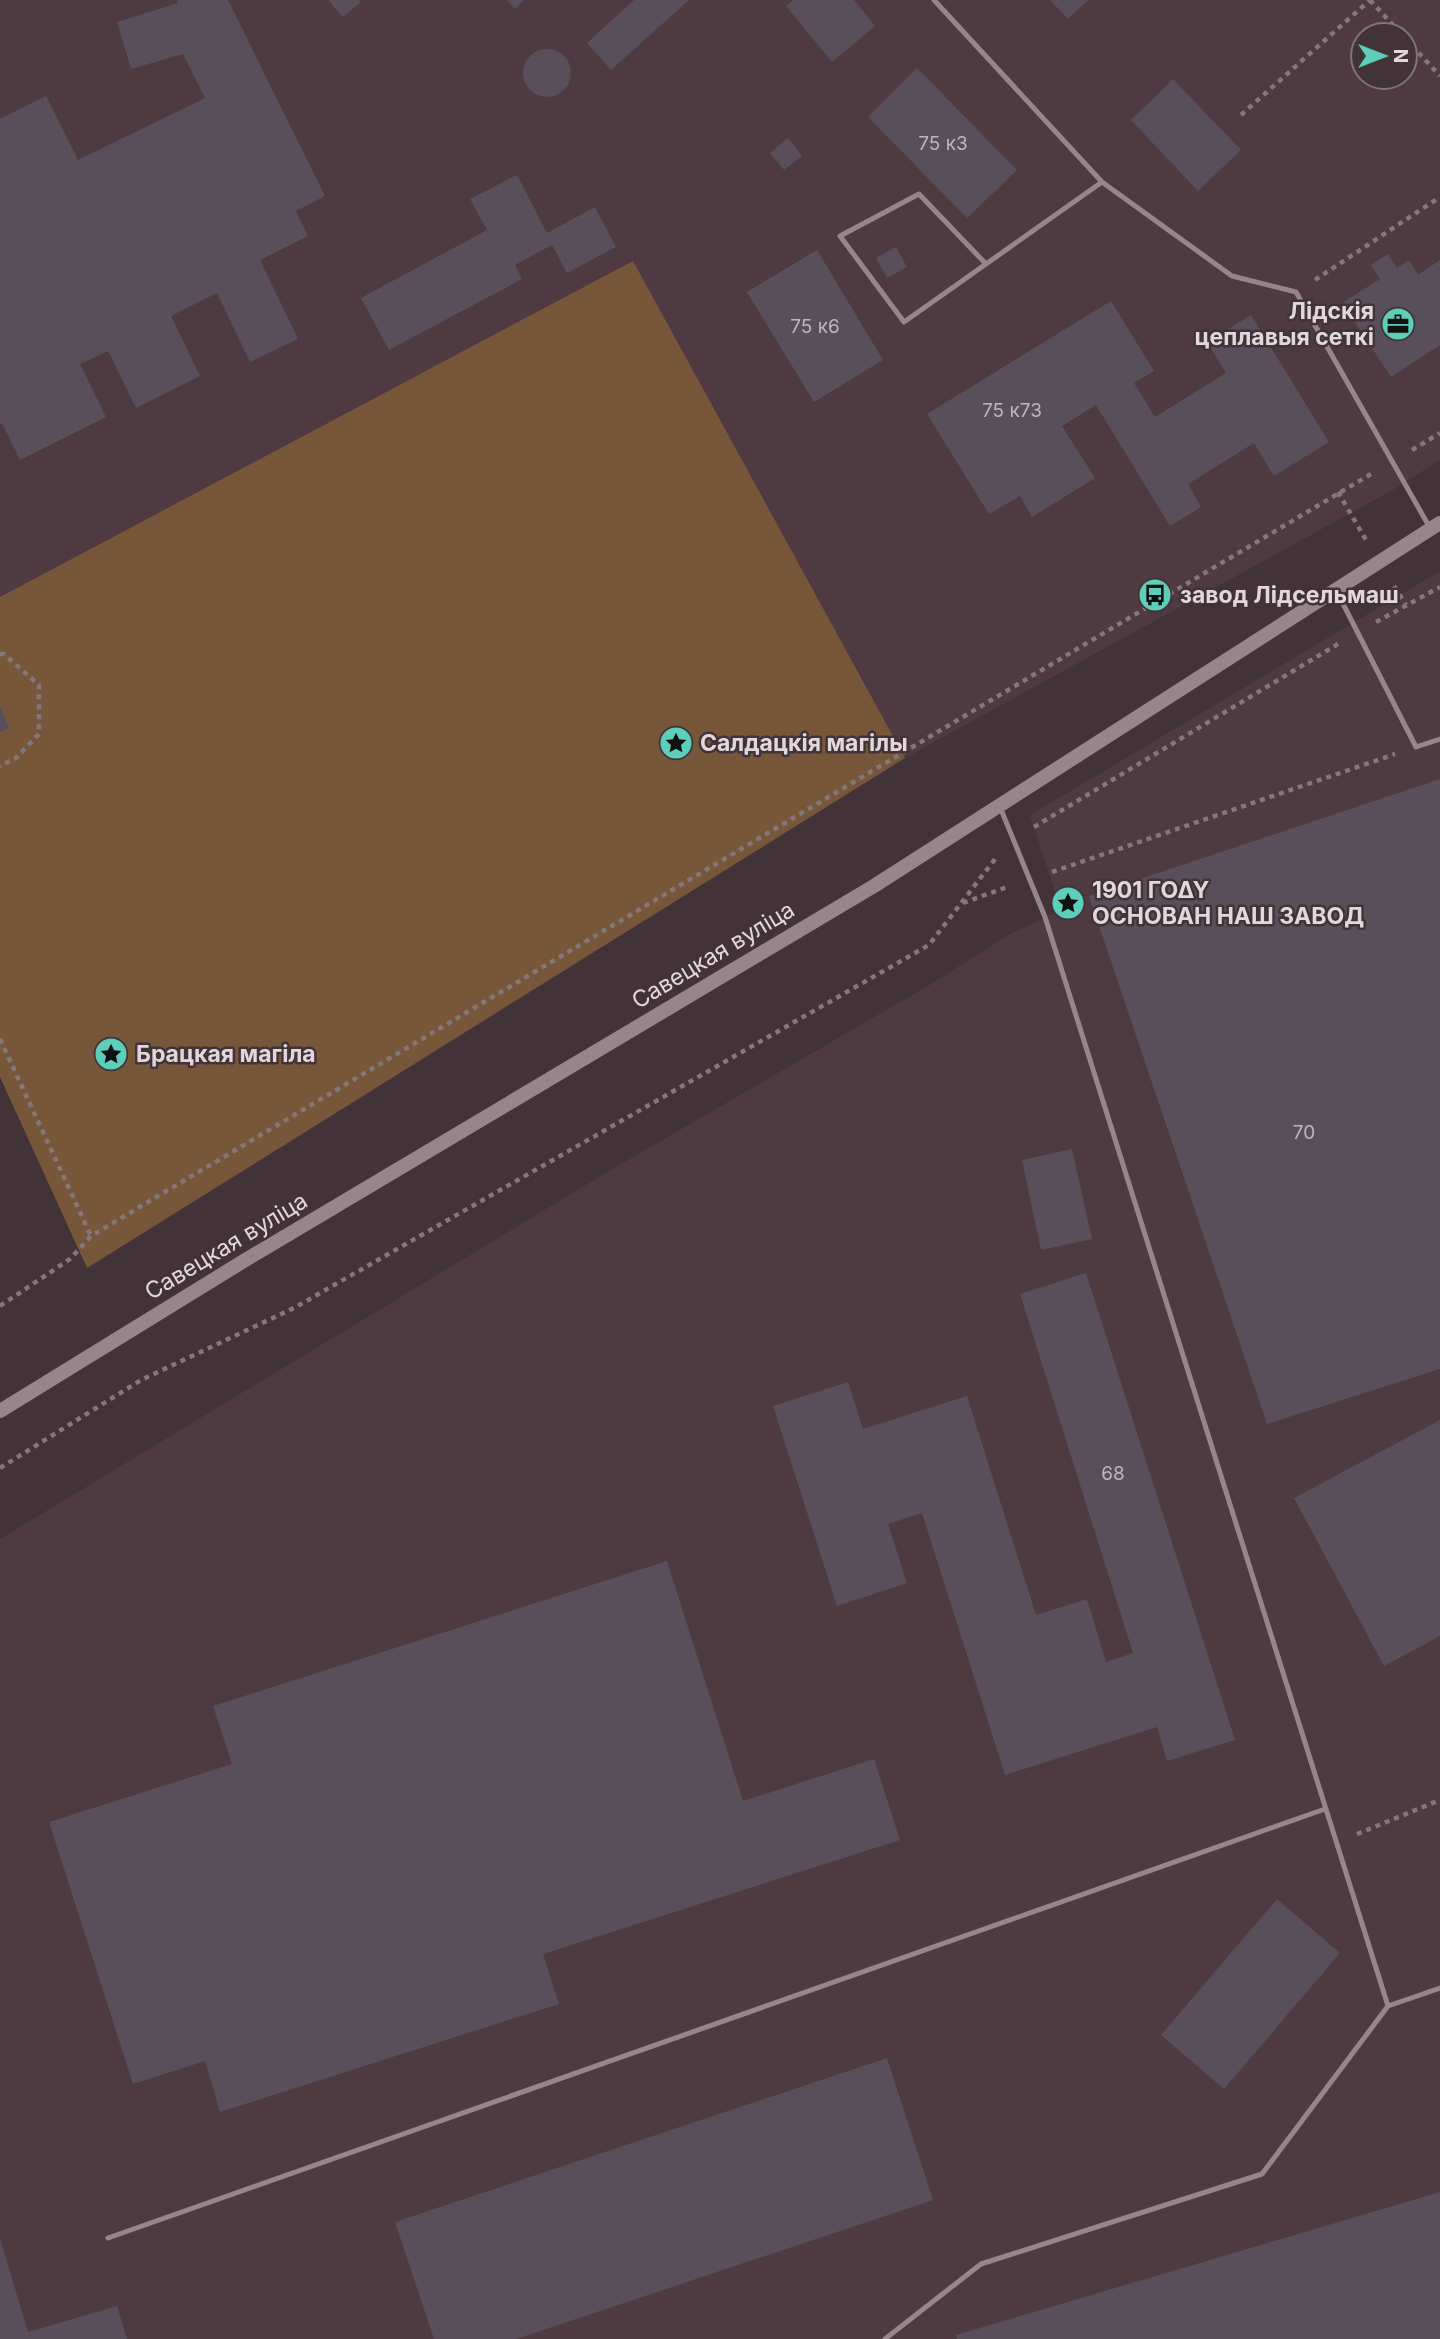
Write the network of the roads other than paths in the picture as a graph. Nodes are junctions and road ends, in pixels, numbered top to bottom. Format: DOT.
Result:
graph roads {
  1 [pos="934,0"];
  2 [pos="1102,182"];
  3 [pos="986,264"];
  4 [pos="1435,526"];
  5 [pos="1336,590"];
  6 [pos="1440,739"];
  7 [pos="1000,806"];
  8 [pos="0,1411"];
  9 [pos="1325,1809"];
  10 [pos="1440,1988"];
  11 [pos="1388,2006"];
  12 [pos="108,2238"];
  13 [pos="885,2339"];
  1 -- 2 [label="lane"];
  2 -- 3 [label="lane"];
  2 -- 4 [label="lane"];
  3 -- 3 [label="lane"];
  4 -- 5 [label="main road, Савецкая вуліца"];
  5 -- 6 [label="lane"];
  5 -- 7 [label="main road, Савецкая вуліца"];
  7 -- 8 [label="main road, Савецкая вуліца"];
  7 -- 9 [label="lane"];
  9 -- 11 [label="lane"];
  9 -- 12 [label="lane"];
  10 -- 11 [label="lane"];
  11 -- 13 [label="lane"];
}
